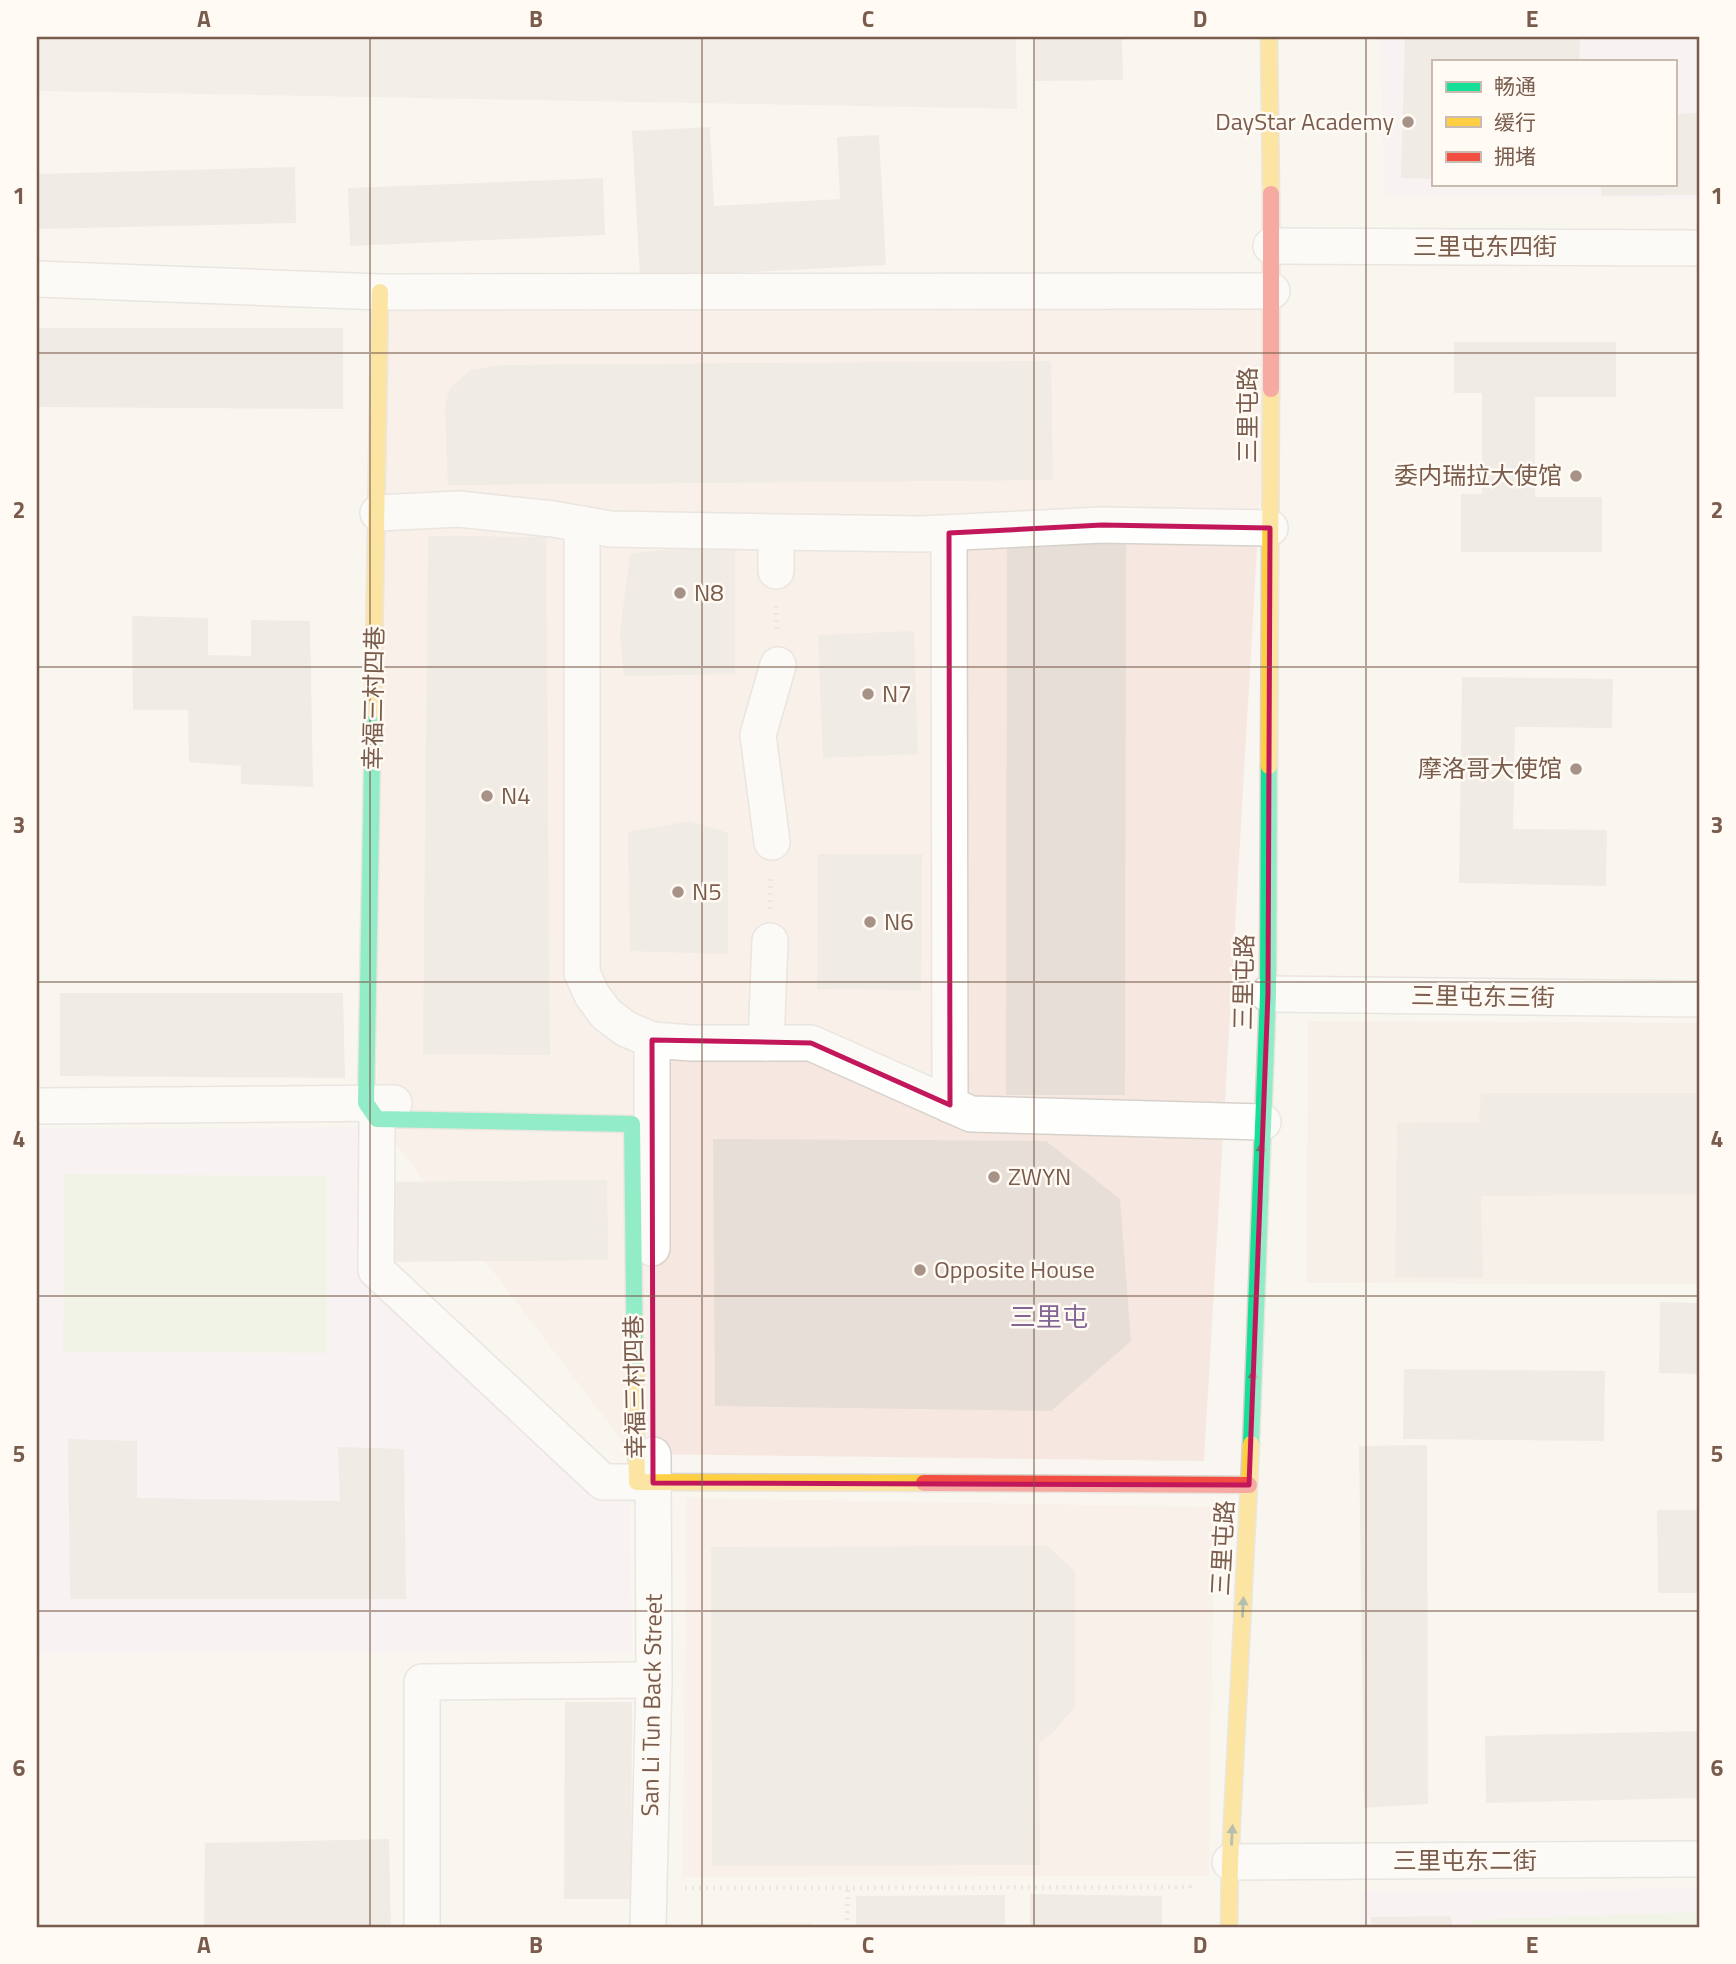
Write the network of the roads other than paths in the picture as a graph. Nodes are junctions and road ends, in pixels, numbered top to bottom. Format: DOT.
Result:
graph roads {
  1 [pos="1269,37"];
  2 [pos="1271,246"];
  3 [pos="1699,248"];
  4 [pos="37,279"];
  5 [pos="1272,291"];
  6 [pos="380,292"];
  7 [pos="378,513"];
  8 [pos="582,524"];
  9 [pos="1270,528"];
  10 [pos="776,532"];
  11 [pos="949,533"];
  12 [pos="776,571"];
  13 [pos="778,665"];
  14 [pos="772,842"];
  15 [pos="770,941"];
  16 [pos="1268,994"];
  17 [pos="1699,999"];
  18 [pos="652,1040"];
  19 [pos="766,1043"];
  20 [pos="950,1105"];
  21 [pos="37,1106"];
  22 [pos="652,1106"];
  23 [pos="372,1111"];
  24 [pos="1262,1122"];
  25 [pos="645,1482"];
  26 [pos="1249,1485"];
  27 [pos="654,1680"];
  28 [pos="1699,1859"];
  29 [pos="1230,1862"];
  30 [pos="422,1927"];
  31 [pos="648,1927"];
  32 [pos="1229,1927"];
  1 -- 2 [label="street, 三里屯路"];
  2 -- 3 [label="street, 三里屯东四街"];
  2 -- 5 [label="street, 三里屯路"];
  4 -- 6 [label="street"];
  5 -- 6 [label="street"];
  5 -- 9 [label="street, 三里屯路"];
  6 -- 7 [label="street, 幸福三村四巷"];
  7 -- 8 [label="street"];
  7 -- 23 [label="street, 幸福三村四巷"];
  8 -- 10 [label="street"];
  8 -- 18 [label="street"];
  9 -- 11 [label="street"];
  9 -- 16 [label="street, 三里屯路"];
  10 -- 11 [label="street"];
  10 -- 12 [label="street"];
  11 -- 20 [label="street"];
  13 -- 14 [label="street"];
  15 -- 19 [label="street"];
  16 -- 17 [label="street, 三里屯东三街"];
  16 -- 24 [label="street, 三里屯路"];
  18 -- 19 [label="street"];
  18 -- 22 [label="street, San Li Tun Back Street"];
  19 -- 20 [label="street"];
  20 -- 24 [label="street"];
  21 -- 23 [label="street, 幸福三村四巷"];
  22 -- 23 [label="street"];
  22 -- 25 [label="street, San Li Tun Back Street"];
  23 -- 25 [label="street"];
  23 -- 25 [label="street, 幸福三村四巷"];
  26 -- 24 [label="street, 三里屯路, one-way"];
  25 -- 26 [label="street, 幸福三村四巷"];
  25 -- 27 [label="street, San Li Tun Back Street"];
  29 -- 26 [label="street, 三里屯路, one-way"];
  27 -- 30 [label="street"];
  27 -- 31 [label="street, San Li Tun Back Street"];
  28 -- 29 [label="street, 三里屯东二街"];
  29 -- 32 [label="street, 三里屯路"];
}
